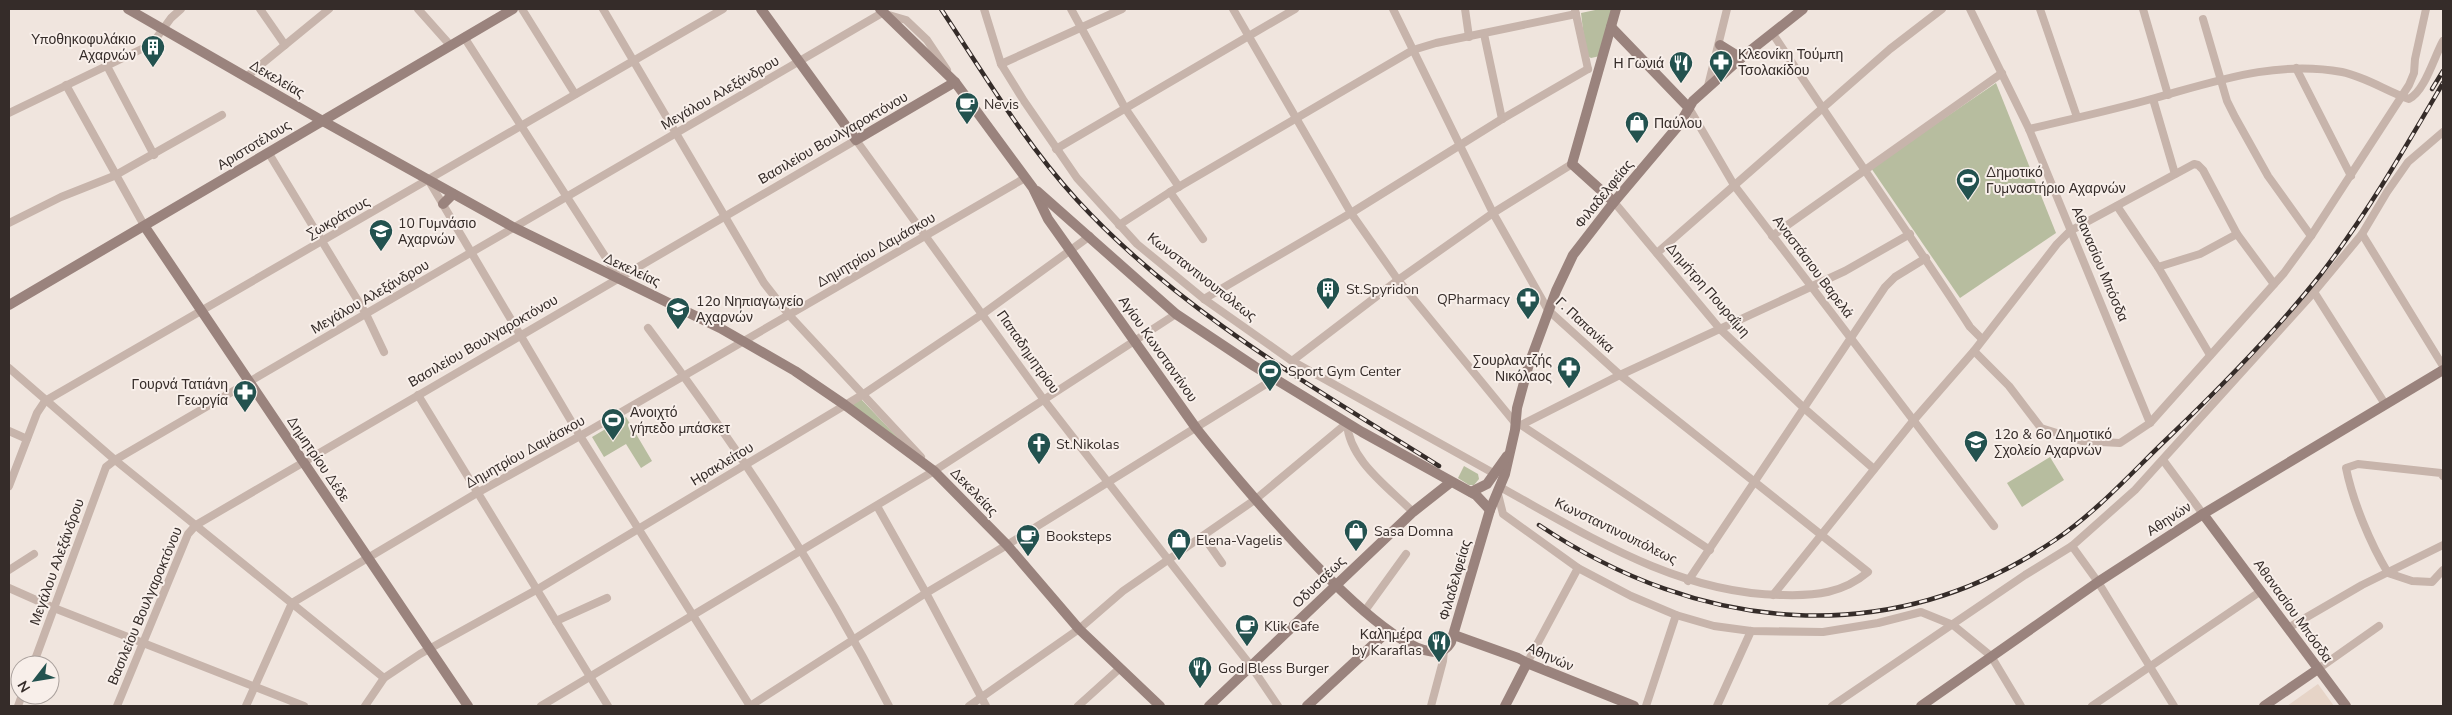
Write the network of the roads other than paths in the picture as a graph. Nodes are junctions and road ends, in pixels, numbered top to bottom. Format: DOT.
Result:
graph roads {
  1 [pos="128,9"];
  2 [pos="181,9"];
  3 [pos="260,9"];
  4 [pos="329,9"];
  5 [pos="418,9"];
  6 [pos="513,9"];
  7 [pos="522,9"];
  8 [pos="604,9"];
  9 [pos="724,9"];
  10 [pos="761,9"];
  11 [pos="984,9"];
  12 [pos="1071,9"];
  13 [pos="1122,9"];
  14 [pos="1233,9"];
  15 [pos="1295,9"];
  16 [pos="1393,9"];
  17 [pos="1465,9"];
  18 [pos="1616,9"];
  19 [pos="1727,9"];
  20 [pos="1803,9"];
  21 [pos="1942,9"];
  22 [pos="1970,9"];
  23 [pos="2040,9"];
  24 [pos="2142,9"];
  25 [pos="2426,9"];
  26 [pos="881,11"];
  27 [pos="1575,11"];
  28 [pos="2203,19"];
  29 [pos="1610,27"];
  30 [pos="1083,28"];
  31 [pos="163,29"];
  32 [pos="1484,34"];
  33 [pos="1773,34"];
  34 [pos="1249,36"];
  35 [pos="464,37"];
  36 [pos="1469,37"];
  37 [pos="2443,41"];
  38 [pos="285,45"];
  39 [pos="450,45"];
  40 [pos="1720,45"];
  41 [pos="1413,50"];
  42 [pos="1741,58"];
  43 [pos="634,61"];
  44 [pos="799,62"];
  45 [pos="1001,64"];
  46 [pos="107,66"];
  47 [pos="2296,68"];
  48 [pos="1592,71"];
  49 [pos="2002,73"];
  50 [pos="246,77"];
  51 [pos="2222,80"];
  52 [pos="955,82"];
  53 [pos="66,85"];
  54 [pos="1708,86"];
  55 [pos="575,94"];
  56 [pos="2168,95"];
  57 [pos="2401,96"];
  58 [pos="2153,99"];
  59 [pos="1125,108"];
  60 [pos="1689,108"];
  61 [pos="1822,108"];
  62 [pos="9,113"];
  63 [pos="222,115"];
  64 [pos="2078,117"];
  65 [pos="1296,119"];
  66 [pos="1502,119"];
  67 [pos="321,120"];
  68 [pos="521,126"];
  69 [pos="2029,129"];
  70 [pos="2443,132"];
  71 [pos="675,134"];
  72 [pos="856,140"];
  73 [pos="1460,145"];
  74 [pos="1056,149"];
  75 [pos="268,152"];
  76 [pos="154,155"];
  77 [pos="1572,164"];
  78 [pos="1867,170"];
  79 [pos="2175,174"];
  80 [pos="114,176"];
  81 [pos="2351,176"];
  82 [pos="1025,178"];
  83 [pos="428,180"];
  84 [pos="1734,185"];
  85 [pos="1179,187"];
  86 [pos="1033,188"];
  87 [pos="1170,192"];
  88 [pos="454,194"];
  89 [pos="566,196"];
  90 [pos="1614,202"];
  91 [pos="443,204"];
  92 [pos="2117,206"];
  93 [pos="1351,213"];
  94 [pos="1493,213"];
  95 [pos="723,218"];
  96 [pos="9,223"];
  97 [pos="1119,225"];
  98 [pos="513,226"];
  99 [pos="144,227"];
  100 [pos="2070,231"];
  101 [pos="1910,234"];
  102 [pos="2237,234"];
  103 [pos="2362,234"];
  104 [pos="926,236"];
  105 [pos="1090,236"];
  106 [pos="1772,236"];
  107 [pos="2311,236"];
  108 [pos="1203,239"];
  109 [pos="323,241"];
  110 [pos="1070,250"];
  111 [pos="471,252"];
  112 [pos="1657,253"];
  113 [pos="1926,258"];
  114 [pos="2158,267"];
  115 [pos="619,278"];
  116 [pos="1398,280"];
  117 [pos="2274,284"];
  118 [pos="1811,287"];
  119 [pos="2314,292"];
  120 [pos="1204,299"];
  121 [pos="9,304"];
  122 [pos="1548,310"];
  123 [pos="201,313"];
  124 [pos="984,313"];
  125 [pos="366,314"];
  126 [pos="1176,314"];
  127 [pos="789,315"];
  128 [pos="648,328"];
  129 [pos="1720,328"];
  130 [pos="520,336"];
  131 [pos="1982,339"];
  132 [pos="743,340"];
  133 [pos="1136,340"];
  134 [pos="1851,340"];
  135 [pos="1974,351"];
  136 [pos="384,352"];
  137 [pos="2210,355"];
  138 [pos="1292,361"];
  139 [pos="2443,366"];
  140 [pos="9,368"];
  141 [pos="2443,370"];
  142 [pos="684,375"];
  143 [pos="1620,375"];
  144 [pos="1274,378"];
  145 [pos="248,381"];
  146 [pos="862,394"];
  147 [pos="418,395"];
  148 [pos="1044,400"];
  149 [pos="45,401"];
  150 [pos="2385,404"];
  151 [pos="845,405"];
  152 [pos="1804,409"];
  153 [pos="1913,421"];
  154 [pos="2150,422"];
  155 [pos="1347,423"];
  156 [pos="1519,424"];
  157 [pos="1196,428"];
  158 [pos="9,431"];
  159 [pos="580,436"];
  160 [pos="27,439"];
  161 [pos="1512,449"];
  162 [pos="115,460"];
  163 [pos="2163,460"];
  164 [pos="304,462"];
  165 [pos="745,464"];
  166 [pos="1874,469"];
  167 [pos="934,471"];
  168 [pos="1494,474"];
  169 [pos="2442,474"];
  170 [pos="1108,482"];
  171 [pos="1451,482"];
  172 [pos="1755,482"];
  173 [pos="9,486"];
  174 [pos="1499,490"];
  175 [pos="1470,492"];
  176 [pos="477,493"];
  177 [pos="1256,499"];
  178 [pos="877,506"];
  179 [pos="1490,510"];
  180 [pos="1413,512"];
  181 [pos="2203,514"];
  182 [pos="196,525"];
  183 [pos="1994,526"];
  184 [pos="637,528"];
  185 [pos="1822,534"];
  186 [pos="1203,536"];
  187 [pos="1007,545"];
  188 [pos="2443,545"];
  189 [pos="2072,546"];
  190 [pos="1710,550"];
  191 [pos="800,552"];
  192 [pos="34,554"];
  193 [pos="1406,554"];
  194 [pos="368,557"];
  195 [pos="1167,560"];
  196 [pos="1222,563"];
  197 [pos="1578,568"];
  198 [pos="9,570"];
  199 [pos="2443,570"];
  200 [pos="1868,572"];
  201 [pos="2388,573"];
  202 [pos="1688,581"];
  203 [pos="2098,582"];
  204 [pos="1335,586"];
  205 [pos="9,588"];
  206 [pos="538,589"];
  207 [pos="2261,591"];
  208 [pos="926,592"];
  209 [pos="1773,595"];
  210 [pos="607,598"];
  211 [pos="292,603"];
  212 [pos="54,608"];
  213 [pos="1364,612"];
  214 [pos="1676,615"];
  215 [pos="693,616"];
  216 [pos="556,621"];
  217 [pos="1952,625"];
  218 [pos="2379,626"];
  219 [pos="2288,628"];
  220 [pos="1079,629"];
  221 [pos="1388,631"];
  222 [pos="1751,631"];
  223 [pos="1454,635"];
  224 [pos="855,640"];
  225 [pos="143,642"];
  226 [pos="430,649"];
  227 [pos="1444,650"];
  228 [pos="37,655"];
  229 [pos="1990,656"];
  230 [pos="1527,663"];
  231 [pos="1251,666"];
  232 [pos="2149,668"];
  233 [pos="1120,669"];
  234 [pos="2318,669"];
  235 [pos="591,677"];
  236 [pos="384,678"];
  237 [pos="255,686"];
  238 [pos="982,698"];
  239 [pos="117,706"];
  240 [pos="246,706"];
  241 [pos="304,706"];
  242 [pos="365,706"];
  243 [pos="468,706"];
  244 [pos="541,706"];
  245 [pos="608,706"];
  246 [pos="750,706"];
  247 [pos="889,706"];
  248 [pos="970,706"];
  249 [pos="986,706"];
  250 [pos="1078,706"];
  251 [pos="1160,706"];
  252 [pos="1209,706"];
  253 [pos="1278,706"];
  254 [pos="1307,706"];
  255 [pos="1431,706"];
  256 [pos="1505,706"];
  257 [pos="1634,706"];
  258 [pos="1646,706"];
  259 [pos="1717,706"];
  260 [pos="1832,706"];
  261 [pos="1921,706"];
  262 [pos="2021,706"];
  263 [pos="2092,706"];
  264 [pos="2174,706"];
  265 [pos="2264,706"];
  266 [pos="2346,706"];
  1 -- 31 [label="main road, Δεκελείας"];
  2 -- 31 [label="street"];
  3 -- 38 [label="street"];
  4 -- 38 [label="street"];
  5 -- 39 [label="street"];
  6 -- 35 [label="main road, Αριστοτέλους"];
  7 -- 55 [label="street"];
  8 -- 43 [label="street"];
  9 -- 43 [label="street, Σωκράτους"];
  10 -- 44 [label="main road, Παπαδημητρίου"];
  11 -- 45 [label="street, Κωνσταντινουπόλεως"];
  12 -- 30 [label="street"];
  13 -- 30 [label="street"];
  14 -- 34 [label="street"];
  15 -- 34 [label="street"];
  16 -- 41 [label="street, Γ. Παπανίκα"];
  17 -- 36 [label="street"];
  18 -- 29 [label="main road"];
  19 -- 40 [label="street"];
  20 -- 33 [label="main road, Φιλαδελφείας"];
  21 -- 61 [label="street"];
  22 -- 49 [label="street, Αθανασίου Μπόσδα"];
  23 -- 64 [label="street"];
  24 -- 56 [label="street"];
  25 -- 57 [label="street"];
  26 -- 44 [label="street, Μεγάλου Αλεξάνδρου"];
  26 -- 52 [label="main road, Αγίου Κωνσταντίνου"];
  27 -- 32 [label="street"];
  27 -- 48 [label="street"];
  28 -- 51 [label="street"];
  29 -- 48 [label="main road"];
  29 -- 60 [label="main road, Αναστάσιου Βαρελά"];
  30 -- 45 [label="street"];
  30 -- 59 [label="street"];
  31 -- 46 [label="street"];
  31 -- 50 [label="main road, Δεκελείας"];
  32 -- 36 [label="street"];
  32 -- 66 [label="street"];
  33 -- 42 [label="main road, Φιλαδελφείας"];
  33 -- 61 [label="street"];
  34 -- 59 [label="street"];
  34 -- 65 [label="street"];
  35 -- 39 [label="main road, Αριστοτέλους"];
  35 -- 68 [label="street"];
  36 -- 41 [label="street"];
  37 -- 57 [label="street"];
  38 -- 50 [label="street"];
  39 -- 67 [label="main road, Αριστοτέλους"];
  40 -- 42 [label="main road"];
  40 -- 54 [label="street"];
  41 -- 65 [label="street"];
  41 -- 73 [label="street, Γ. Παπανίκα"];
  42 -- 54 [label="main road, Φιλαδελφείας"];
  43 -- 55 [label="street, Σωκράτους"];
  43 -- 71 [label="street"];
  44 -- 71 [label="street, Μεγάλου Αλεξάνδρου"];
  44 -- 72 [label="main road, Παπαδημητρίου"];
  45 -- 74 [label="street, Κωνσταντινουπόλεως"];
  46 -- 53 [label="street"];
  46 -- 76 [label="street"];
  47 -- 51 [label="street"];
  47 -- 57 [label="street"];
  47 -- 81 [label="street"];
  48 -- 66 [label="street"];
  48 -- 77 [label="main road"];
  49 -- 69 [label="street, Αθανασίου Μπόσδα"];
  49 -- 78 [label="street"];
  50 -- 67 [label="main road, Δεκελείας"];
  51 -- 56 [label="street"];
  51 -- 107 [label="street"];
  52 -- 72 [label="main road, Βασιλείου Βουλγαροκτόνου"];
  52 -- 82 [label="main road, Αγίου Κωνσταντίνου"];
  53 -- 62 [label="street"];
  53 -- 80 [label="street"];
  54 -- 60 [label="main road, Φιλαδελφείας"];
  55 -- 68 [label="street, Σωκράτους"];
  56 -- 58 [label="street"];
  57 -- 81 [label="street"];
  58 -- 64 [label="street"];
  58 -- 79 [label="street"];
  59 -- 74 [label="street"];
  59 -- 85 [label="street"];
  60 -- 84 [label="street, Αναστάσιου Βαρελά"];
  60 -- 90 [label="main road, Φιλαδελφείας"];
  61 -- 78 [label="street"];
  61 -- 84 [label="street"];
  63 -- 76 [label="street"];
  64 -- 69 [label="street"];
  65 -- 85 [label="street"];
  65 -- 93 [label="street"];
  66 -- 73 [label="street"];
  67 -- 75 [label="main road, Αριστοτέλους"];
  67 -- 83 [label="main road, Δεκελείας"];
  68 -- 83 [label="street, Σωκράτους"];
  68 -- 89 [label="street"];
  69 -- 100 [label="street, Αθανασίου Μπόσδα"];
  70 -- 103 [label="street"];
  71 -- 89 [label="street, Μεγάλου Αλεξάνδρου"];
  71 -- 95 [label="street"];
  72 -- 95 [label="street, Βασιλείου Βουλγαροκτόνου"];
  72 -- 104 [label="street, Παπαδημητρίου"];
  73 -- 93 [label="street"];
  73 -- 94 [label="street, Γ. Παπανίκα"];
  74 -- 97 [label="street, Κωνσταντινουπόλεως"];
  75 -- 99 [label="main road, Αριστοτέλους"];
  75 -- 109 [label="street"];
  76 -- 80 [label="street"];
  77 -- 90 [label="main road, Δημήτρη Πουραΐμη"];
  77 -- 94 [label="street"];
  78 -- 101 [label="street"];
  78 -- 106 [label="street"];
  79 -- 92 [label="street"];
  79 -- 102 [label="street"];
  80 -- 96 [label="street"];
  80 -- 99 [label="street"];
  81 -- 107 [label="street"];
  82 -- 86 [label="main road, Αγίου Κωνσταντίνου"];
  82 -- 104 [label="street, Δημητρίου Δαμάσκου"];
  83 -- 88 [label="main road, Δεκελείας"];
  83 -- 91 [label="street"];
  83 -- 109 [label="street, Σωκράτους"];
  84 -- 106 [label="street, Αναστάσιου Βαρελά"];
  84 -- 112 [label="street"];
  85 -- 87 [label="street"];
  86 -- 105 [label="main road"];
  86 -- 110 [label="main road, Αγίου Κωνσταντίνου"];
  87 -- 97 [label="street"];
  87 -- 108 [label="street"];
  88 -- 91 [label="main road"];
  88 -- 98 [label="main road, Δεκελείας"];
  89 -- 98 [label="street, Μεγάλου Αλεξάνδρου"];
  89 -- 115 [label="street"];
  90 -- 112 [label="street, Δημήτρη Πουραΐμη"];
  90 -- 122 [label="main road, Φιλαδελφείας"];
  91 -- 111 [label="street"];
  92 -- 100 [label="street"];
  92 -- 114 [label="street"];
  93 -- 116 [label="street"];
  93 -- 120 [label="street"];
  94 -- 116 [label="street"];
  94 -- 122 [label="street, Γ. Παπανίκα"];
  95 -- 115 [label="street, Βασιλείου Βουλγαροκτόνου"];
  95 -- 127 [label="street"];
  97 -- 120 [label="street, Κωνσταντινουπόλεως"];
  98 -- 111 [label="street, Μεγάλου Αλεξάνδρου"];
  98 -- 115 [label="main road, Δεκελείας"];
  99 -- 121 [label="main road, Αριστοτέλους"];
  99 -- 123 [label="main road, Δημητρίου Δέδε"];
  100 -- 131 [label="street"];
  100 -- 154 [label="street, Αθανασίου Μπόσδα"];
  101 -- 113 [label="street"];
  101 -- 118 [label="street"];
  102 -- 114 [label="street"];
  102 -- 117 [label="street"];
  103 -- 119 [label="street"];
  103 -- 139 [label="street"];
  104 -- 124 [label="street, Παπαδημητρίου"];
  104 -- 127 [label="street, Δημητρίου Δαμάσκου"];
  105 -- 110 [label="street, Ηρακλείτου"];
  105 -- 126 [label="main road"];
  106 -- 118 [label="street, Αναστάσιου Βαρελά"];
  107 -- 117 [label="street"];
  109 -- 123 [label="street, Σωκράτους"];
  109 -- 125 [label="street"];
  110 -- 124 [label="street, Ηρακλείτου"];
  110 -- 133 [label="main road, Αγίου Κωνσταντίνου"];
  111 -- 125 [label="street, Μεγάλου Αλεξάνδρου"];
  111 -- 130 [label="street"];
  112 -- 129 [label="street, Δημήτρη Πουραΐμη"];
  113 -- 131 [label="street"];
  113 -- 134 [label="street"];
  114 -- 137 [label="street"];
  115 -- 130 [label="street, Βασιλείου Βουλγαροκτόνου"];
  115 -- 132 [label="main road, Δεκελείας"];
  116 -- 138 [label="street"];
  116 -- 156 [label="street"];
  117 -- 137 [label="street"];
  118 -- 129 [label="street"];
  118 -- 134 [label="street, Αναστάσιου Βαρελά"];
  119 -- 150 [label="street"];
  119 -- 163 [label="street"];
  120 -- 138 [label="street, Κωνσταντινουπόλεως"];
  122 -- 143 [label="street, Γ. Παπανίκα"];
  122 -- 156 [label="main road, Φιλαδελφείας"];
  123 -- 145 [label="main road, Δημητρίου Δέδε"];
  123 -- 149 [label="street, Σωκράτους"];
  124 -- 146 [label="street, Ηρακλείτου"];
  124 -- 148 [label="street, Παπαδημητρίου"];
  125 -- 136 [label="street"];
  125 -- 145 [label="street, Μεγάλου Αλεξάνδρου"];
  126 -- 133 [label="street"];
  126 -- 144 [label="main road"];
  127 -- 132 [label="street, Δημητρίου Δαμάσκου"];
  127 -- 146 [label="street"];
  128 -- 142 [label="street"];
  129 -- 143 [label="street"];
  129 -- 152 [label="street, Δημήτρη Πουραΐμη"];
  130 -- 147 [label="street, Βασιλείου Βουλγαροκτόνου"];
  130 -- 159 [label="street"];
  131 -- 135 [label="street"];
  132 -- 142 [label="street, Δημητρίου Δαμάσκου"];
  132 -- 151 [label="main road, Δεκελείας"];
  133 -- 148 [label="street"];
  133 -- 157 [label="main road, Αγίου Κωνσταντίνου"];
  134 -- 152 [label="street"];
  134 -- 153 [label="street, Αναστάσιου Βαρελά"];
  135 -- 153 [label="street"];
  135 -- 154 [label="street"];
  137 -- 154 [label="street"];
  138 -- 168 [label="street, Κωνσταντινουπόλεως"];
  140 -- 149 [label="street"];
  141 -- 150 [label="main road, Αθηνών"];
  142 -- 159 [label="street, Δημητρίου Δαμάσκου"];
  142 -- 165 [label="street"];
  143 -- 156 [label="street"];
  143 -- 172 [label="street, Γ. Παπανίκα"];
  144 -- 155 [label="main road"];
  144 -- 157 [label="street"];
  145 -- 162 [label="street, Μεγάλου Αλεξάνδρου"];
  145 -- 164 [label="main road, Δημητρίου Δέδε"];
  146 -- 151 [label="street, Ηρακλείτου"];
  146 -- 167 [label="street"];
  147 -- 164 [label="street, Βασιλείου Βουλγαροκτόνου"];
  147 -- 176 [label="street"];
  148 -- 167 [label="street"];
  148 -- 170 [label="street, Παπαδημητρίου"];
  149 -- 160 [label="street"];
  149 -- 162 [label="street"];
  150 -- 181 [label="main road, Αθηνών"];
  151 -- 165 [label="street, Ηρακλείτου"];
  151 -- 167 [label="main road, Δεκελείας"];
  152 -- 166 [label="street, Δημήτρη Πουραΐμη"];
  152 -- 172 [label="street"];
  153 -- 166 [label="street"];
  153 -- 183 [label="street, Αναστάσιου Βαρελά"];
  155 -- 171 [label="main road"];
  155 -- 177 [label="street"];
  155 -- 180 [label="street"];
  156 -- 161 [label="main road, Φιλαδελφείας"];
  156 -- 190 [label="street"];
  157 -- 170 [label="street"];
  157 -- 177 [label="main road, Αγίου Κωνσταντίνου"];
  158 -- 160 [label="street"];
  159 -- 176 [label="street, Δημητρίου Δαμάσκου"];
  159 -- 184 [label="street"];
  160 -- 173 [label="street"];
  161 -- 168 [label="main road, Φιλαδελφείας"];
  161 -- 174 [label="main road, Φιλαδελφείας"];
  162 -- 182 [label="street"];
  162 -- 212 [label="street, Μεγάλου Αλεξάνδρου"];
  163 -- 181 [label="street, Αθανασίου Μπόσδα"];
  163 -- 189 [label="street"];
  164 -- 182 [label="street, Βασιλείου Βουλγαροκτόνου"];
  164 -- 194 [label="main road, Δημητρίου Δέδε"];
  165 -- 184 [label="street, Ηρακλείτου"];
  165 -- 191 [label="street"];
  166 -- 185 [label="street"];
  167 -- 178 [label="street"];
  167 -- 187 [label="main road, Δεκελείας"];
  168 -- 175 [label="main road, Φιλαδελφείας"];
  169 -- 201 [label="street"];
  170 -- 187 [label="street"];
  170 -- 195 [label="street, Παπαδημητρίου"];
  171 -- 175 [label="main road"];
  171 -- 180 [label="main road, Οδυσσέως"];
  172 -- 185 [label="street, Γ. Παπανίκα"];
  172 -- 190 [label="street"];
  174 -- 179 [label="main road, Φιλαδελφείας"];
  174 -- 197 [label="street"];
  174 -- 202 [label="street, Κωνσταντινουπόλεως"];
  175 -- 179 [label="main road"];
  176 -- 194 [label="street, Δημητρίου Δαμάσκου"];
  176 -- 206 [label="street"];
  177 -- 186 [label="street"];
  177 -- 204 [label="main road, Αγίου Κωνσταντίνου"];
  178 -- 191 [label="street"];
  178 -- 208 [label="street"];
  179 -- 223 [label="main road, Φιλαδελφείας"];
  180 -- 204 [label="main road, Οδυσσέως"];
  181 -- 203 [label="main road, Αθηνών"];
  181 -- 207 [label="main road, Αθανασίου Μπόσδα"];
  182 -- 211 [label="street"];
  182 -- 225 [label="street, Βασιλείου Βουλγαροκτόνου"];
  184 -- 206 [label="street, Ηρακλείτου"];
  184 -- 215 [label="street"];
  185 -- 200 [label="street, Γ. Παπανίκα"];
  185 -- 209 [label="street"];
  186 -- 195 [label="street"];
  186 -- 196 [label="street"];
  187 -- 208 [label="street"];
  187 -- 220 [label="main road, Δεκελείας"];
  188 -- 201 [label="street"];
  189 -- 203 [label="street"];
  189 -- 217 [label="street"];
  190 -- 202 [label="street"];
  191 -- 215 [label="street"];
  191 -- 224 [label="street"];
  192 -- 198 [label="street"];
  193 -- 213 [label="street"];
  194 -- 211 [label="street, Δημητρίου Δαμάσκου"];
  194 -- 226 [label="main road, Δημητρίου Δέδε"];
  195 -- 220 [label="street"];
  195 -- 231 [label="street, Παπαδημητρίου"];
  197 -- 214 [label="street"];
  197 -- 230 [label="street"];
  199 -- 201 [label="street"];
  200 -- 209 [label="street, Κωνσταντινουπόλεως"];
  201 -- 219 [label="street"];
  202 -- 209 [label="street, Κωνσταντινουπόλεως"];
  203 -- 229 [label="main road, Αθηνών"];
  203 -- 232 [label="street"];
  204 -- 213 [label="main road, Αγίου Κωνσταντίνου"];
  204 -- 231 [label="main road, Οδυσσέως"];
  205 -- 212 [label="street"];
  206 -- 216 [label="street"];
  206 -- 226 [label="street, Ηρακλείτου"];
  207 -- 219 [label="main road, Αθανασίου Μπόσδα"];
  207 -- 232 [label="street"];
  208 -- 224 [label="street"];
  208 -- 238 [label="street"];
  210 -- 216 [label="street"];
  211 -- 236 [label="street"];
  211 -- 237 [label="street"];
  212 -- 225 [label="street"];
  212 -- 228 [label="street, Μεγάλου Αλεξάνδρου"];
  213 -- 221 [label="main road, Αγίου Κωνσταντίνου"];
  214 -- 222 [label="street"];
  214 -- 258 [label="street"];
  215 -- 235 [label="street"];
  215 -- 246 [label="street"];
  216 -- 235 [label="street"];
  217 -- 222 [label="street"];
  217 -- 229 [label="street"];
  217 -- 260 [label="street"];
  218 -- 234 [label="street"];
  219 -- 234 [label="main road, Αθανασίου Μπόσδα"];
  220 -- 233 [label="main road, Δεκελείας"];
  220 -- 238 [label="street"];
  221 -- 227 [label="main road, Αγίου Κωνσταντίνου"];
  221 -- 254 [label="main road"];
  222 -- 259 [label="street"];
  223 -- 227 [label="main road"];
  223 -- 230 [label="main road, Αθηνών"];
  224 -- 246 [label="street"];
  224 -- 247 [label="street"];
  225 -- 237 [label="street"];
  225 -- 239 [label="street, Βασιλείου Βουλγαροκτόνου"];
  226 -- 236 [label="street, Ηρακλείτου"];
  226 -- 243 [label="main road, Δημητρίου Δέδε"];
  227 -- 255 [label="street"];
  229 -- 261 [label="main road, Αθηνών"];
  229 -- 262 [label="street"];
  230 -- 256 [label="main road"];
  230 -- 257 [label="main road, Αθηνών"];
  231 -- 252 [label="main road, Οδυσσέως"];
  231 -- 253 [label="street, Παπαδημητρίου"];
  232 -- 263 [label="street"];
  232 -- 264 [label="street"];
  233 -- 250 [label="street"];
  233 -- 251 [label="main road, Δεκελείας"];
  234 -- 265 [label="main road"];
  234 -- 266 [label="main road, Αθανασίου Μπόσδα"];
  235 -- 244 [label="street"];
  235 -- 245 [label="street"];
  236 -- 242 [label="street, Ηρακλείτου"];
  237 -- 240 [label="street"];
  237 -- 241 [label="street"];
  238 -- 248 [label="street"];
  238 -- 249 [label="street"];
}
